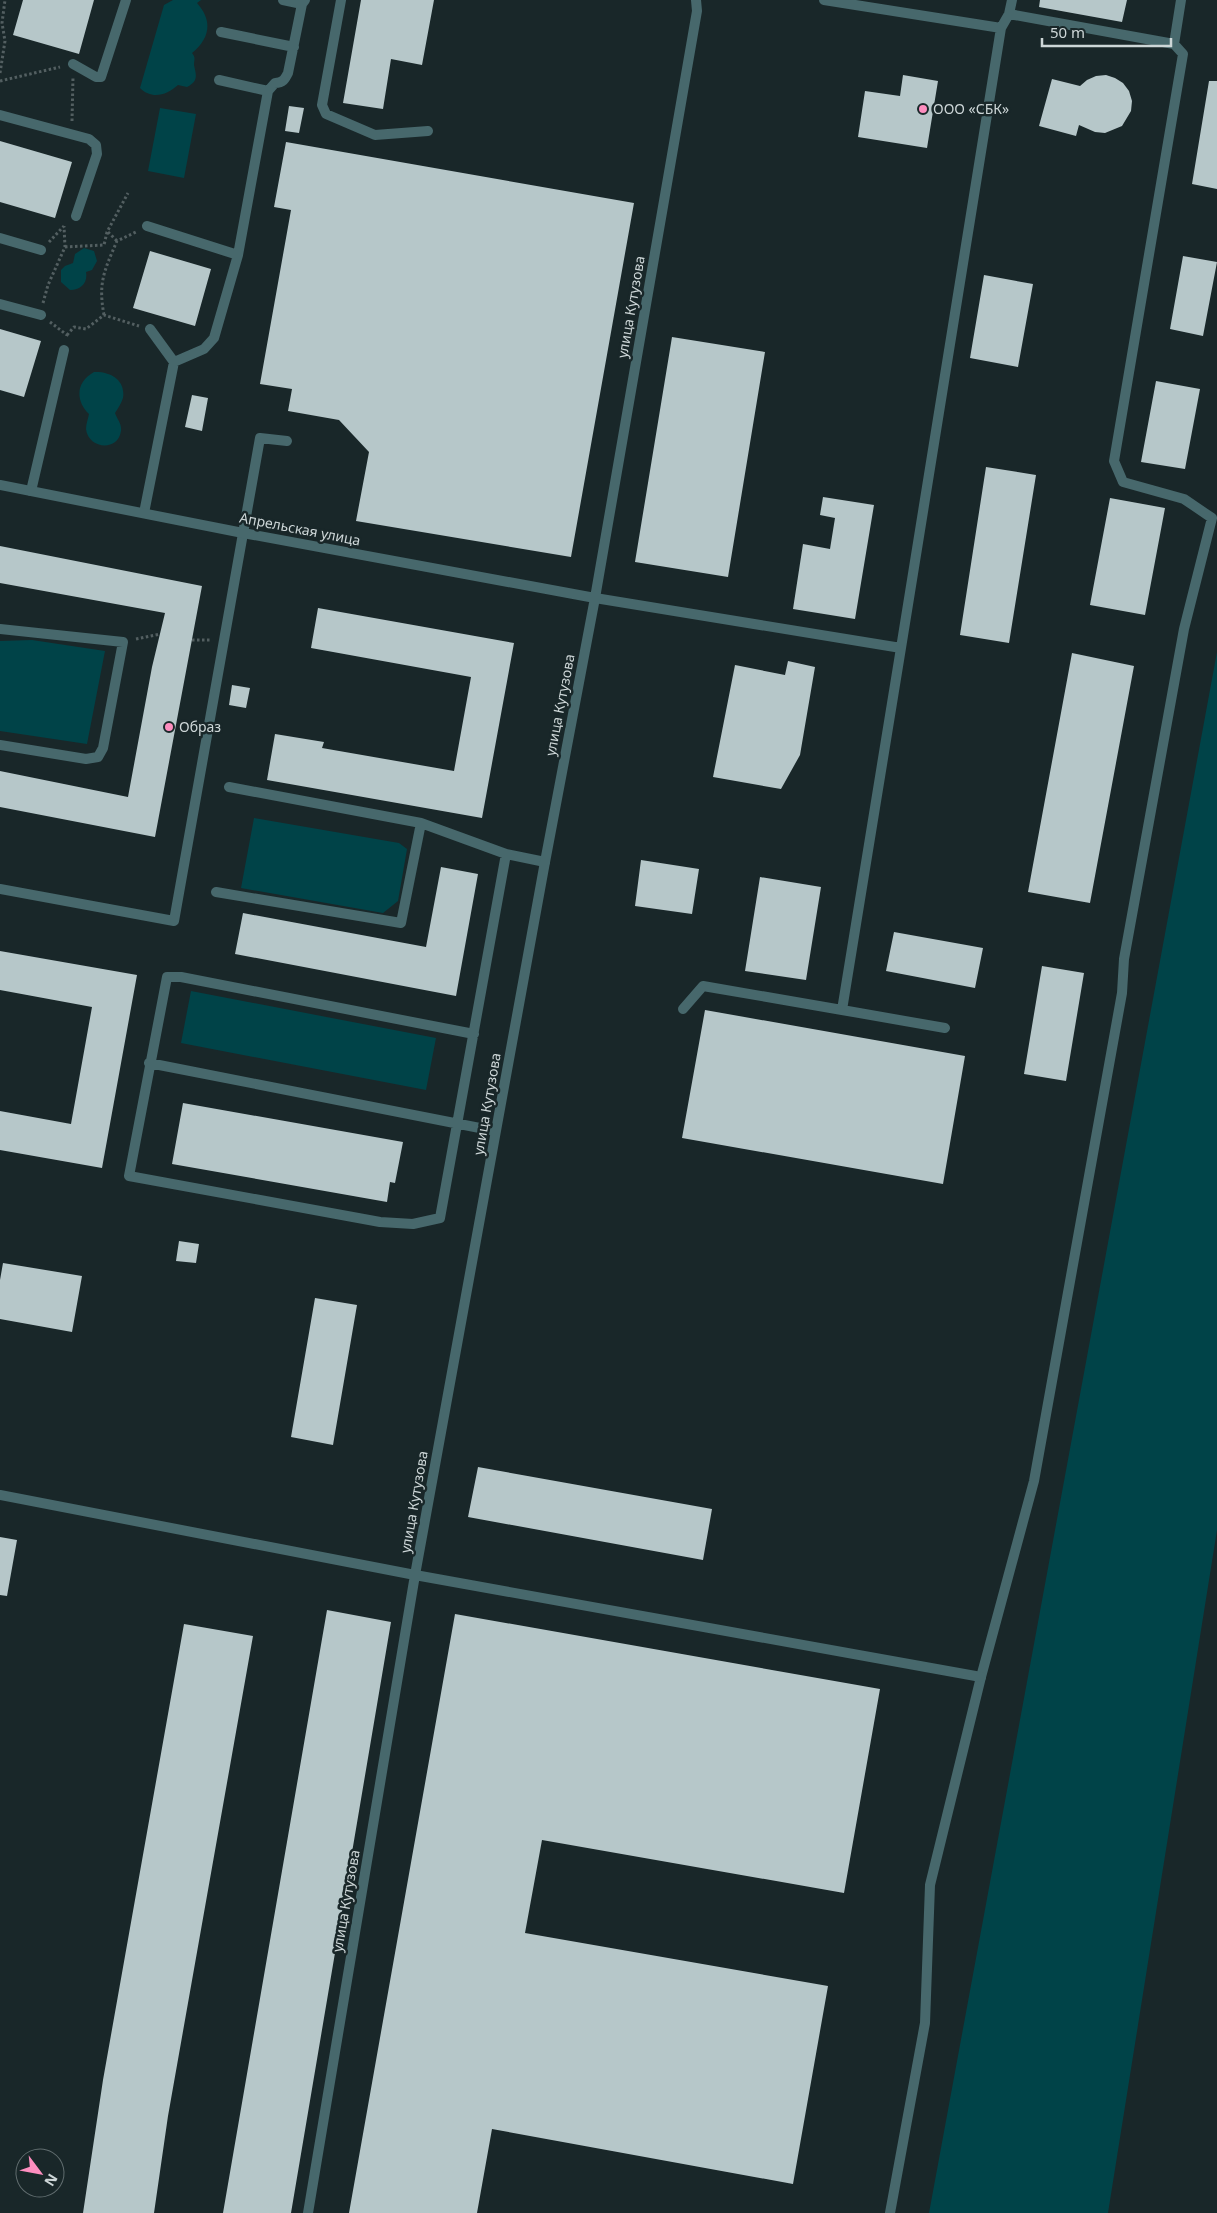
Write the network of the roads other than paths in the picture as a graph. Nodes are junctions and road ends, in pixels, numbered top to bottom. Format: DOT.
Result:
graph roads {
  1 [pos="126,0"];
  2 [pos="283,0"];
  3 [pos="341,0"];
  4 [pos="696,0"];
  5 [pos="824,0"];
  6 [pos="1012,0"];
  7 [pos="1182,0"];
  8 [pos="304,2"];
  9 [pos="1009,14"];
  10 [pos="1001,28"];
  11 [pos="221,32"];
  12 [pos="1174,44"];
  13 [pos="294,47"];
  14 [pos="73,64"];
  15 [pos="219,80"];
  16 [pos="268,91"];
  17 [pos="0,115"];
  18 [pos="428,131"];
  19 [pos="76,216"];
  20 [pos="148,226"];
  21 [pos="0,238"];
  22 [pos="41,250"];
  23 [pos="238,255"];
  24 [pos="0,304"];
  25 [pos="41,316"];
  26 [pos="150,329"];
  27 [pos="64,350"];
  28 [pos="174,362"];
  29 [pos="287,441"];
  30 [pos="0,485"];
  31 [pos="31,491"];
  32 [pos="144,512"];
  33 [pos="243,533"];
  34 [pos="595,598"];
  35 [pos="0,629"];
  36 [pos="901,648"];
  37 [pos="0,745"];
  38 [pos="229,787"];
  39 [pos="421,823"];
  40 [pos="506,854"];
  41 [pos="545,862"];
  42 [pos="0,889"];
  43 [pos="216,892"];
  44 [pos="683,1009"];
  45 [pos="842,1010"];
  46 [pos="945,1028"];
  47 [pos="474,1034"];
  48 [pos="149,1063"];
  49 [pos="458,1124"];
  50 [pos="496,1131"];
  51 [pos="0,1495"];
  52 [pos="415,1575"];
  53 [pos="981,1677"];
  54 [pos="308,2213"];
  55 [pos="890,2213"];
  1 -- 14 [label="street"];
  2 -- 8 [label="street"];
  3 -- 18 [label="street"];
  4 -- 34 [label="street, улица Кутузова"];
  5 -- 10 [label="street"];
  6 -- 9 [label="street"];
  7 -- 12 [label="street"];
  8 -- 13 [label="street"];
  9 -- 10 [label="street"];
  9 -- 12 [label="street"];
  10 -- 36 [label="street"];
  11 -- 13 [label="street"];
  12 -- 53 [label="street"];
  13 -- 16 [label="street"];
  15 -- 16 [label="street"];
  16 -- 23 [label="street"];
  17 -- 19 [label="street"];
  20 -- 23 [label="street"];
  21 -- 22 [label="street"];
  23 -- 28 [label="street"];
  24 -- 25 [label="street"];
  26 -- 28 [label="street"];
  27 -- 31 [label="street"];
  28 -- 32 [label="street"];
  29 -- 33 [label="street"];
  30 -- 31 [label="street, Апрельская улица"];
  31 -- 32 [label="street, Апрельская улица"];
  32 -- 33 [label="street, Апрельская улица"];
  33 -- 34 [label="street, Апрельская улица"];
  33 -- 42 [label="street"];
  34 -- 36 [label="street, Апрельская улица"];
  34 -- 41 [label="street, улица Кутузова"];
  35 -- 37 [label="street"];
  36 -- 45 [label="street"];
  38 -- 39 [label="street"];
  39 -- 40 [label="street"];
  39 -- 43 [label="street"];
  40 -- 41 [label="street"];
  40 -- 47 [label="street"];
  41 -- 50 [label="street, улица Кутузова"];
  44 -- 45 [label="street"];
  45 -- 46 [label="street"];
  47 -- 48 [label="street"];
  47 -- 49 [label="street"];
  48 -- 49 [label="street"];
  48 -- 49 [label="street"];
  49 -- 50 [label="street"];
  50 -- 52 [label="street, улица Кутузова"];
  51 -- 52 [label="street"];
  52 -- 53 [label="street"];
  52 -- 54 [label="street, улица Кутузова"];
  53 -- 55 [label="street"];
}
